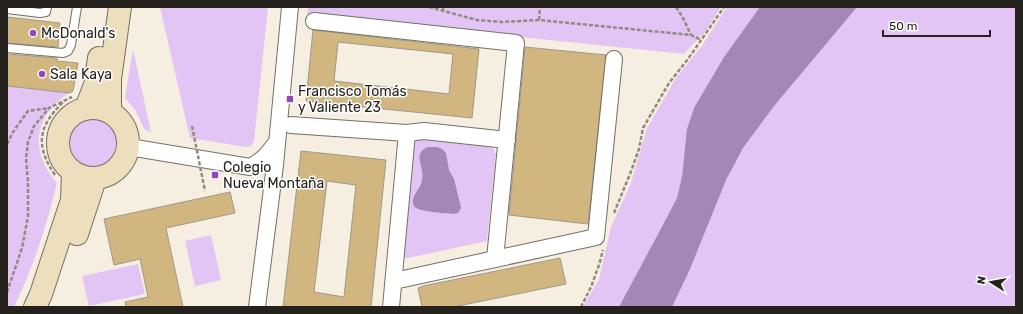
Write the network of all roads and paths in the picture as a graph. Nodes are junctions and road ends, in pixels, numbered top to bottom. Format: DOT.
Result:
graph roads {
  1 [pos="47,7"];
  2 [pos="77,7"];
  3 [pos="106,7"];
  4 [pos="120,7"];
  5 [pos="290,7"];
  6 [pos="429,7"];
  7 [pos="443,7"];
  8 [pos="540,7"];
  9 [pos="676,7"];
  10 [pos="724,7"];
  11 [pos="7,9"];
  12 [pos="443,11"];
  13 [pos="538,20"];
  14 [pos="314,21"];
  15 [pos="691,35"];
  16 [pos="701,40"];
  17 [pos="7,48"];
  18 [pos="614,59"];
  19 [pos="66,99"];
  20 [pos="80,102"];
  21 [pos="49,108"];
  22 [pos="110,111"];
  23 [pos="291,125"];
  24 [pos="192,126"];
  25 [pos="407,133"];
  26 [pos="507,140"];
  27 [pos="276,143"];
  28 [pos="7,144"];
  29 [pos="129,147"];
  30 [pos="250,167"];
  31 [pos="66,176"];
  32 [pos="95,179"];
  33 [pos="206,191"];
  34 [pos="270,200"];
  35 [pos="612,218"];
  36 [pos="604,244"];
  37 [pos="495,259"];
  38 [pos="394,281"];
  39 [pos="7,292"];
  40 [pos="35,307"];
  41 [pos="51,307"];
  42 [pos="257,307"];
  43 [pos="391,307"];
  44 [pos="581,307"];
  1 -- 11 [label="lane"];
  2 -- 17 [label="lane"];
  3 -- 20 [label="main road"];
  4 -- 22 [label="main road"];
  5 -- 27 [label="street"];
  6 -- 12 [label="path"];
  7 -- 12 [label="path"];
  8 -- 13 [label="path"];
  9 -- 15 [label="path"];
  10 -- 16 [label="path"];
  12 -- 13 [label="path"];
  13 -- 15 [label="path"];
  14 -- 26 [label="street"];
  15 -- 16 [label="path"];
  16 -- 35 [label="path"];
  18 -- 37 [label="street"];
  19 -- 20 [label="path"];
  19 -- 21 [label="path"];
  19 -- 31 [label="path"];
  20 -- 22 [label="main road"];
  20 -- 31 [label="main road"];
  21 -- 28 [label="path"];
  21 -- 39 [label="path"];
  22 -- 29 [label="main road"];
  23 -- 25 [label="street"];
  24 -- 33 [label="path, bridge"];
  25 -- 26 [label="street"];
  25 -- 38 [label="street"];
  26 -- 37 [label="street"];
  27 -- 30 [label="street"];
  27 -- 34 [label="street"];
  29 -- 30 [label="street"];
  29 -- 32 [label="main road"];
  30 -- 34 [label="street"];
  31 -- 32 [label="main road"];
  31 -- 40 [label="main road"];
  32 -- 41 [label="main road"];
  34 -- 42 [label="street"];
  36 -- 44 [label="path"];
  37 -- 38 [label="street"];
  38 -- 43 [label="street"];
}
